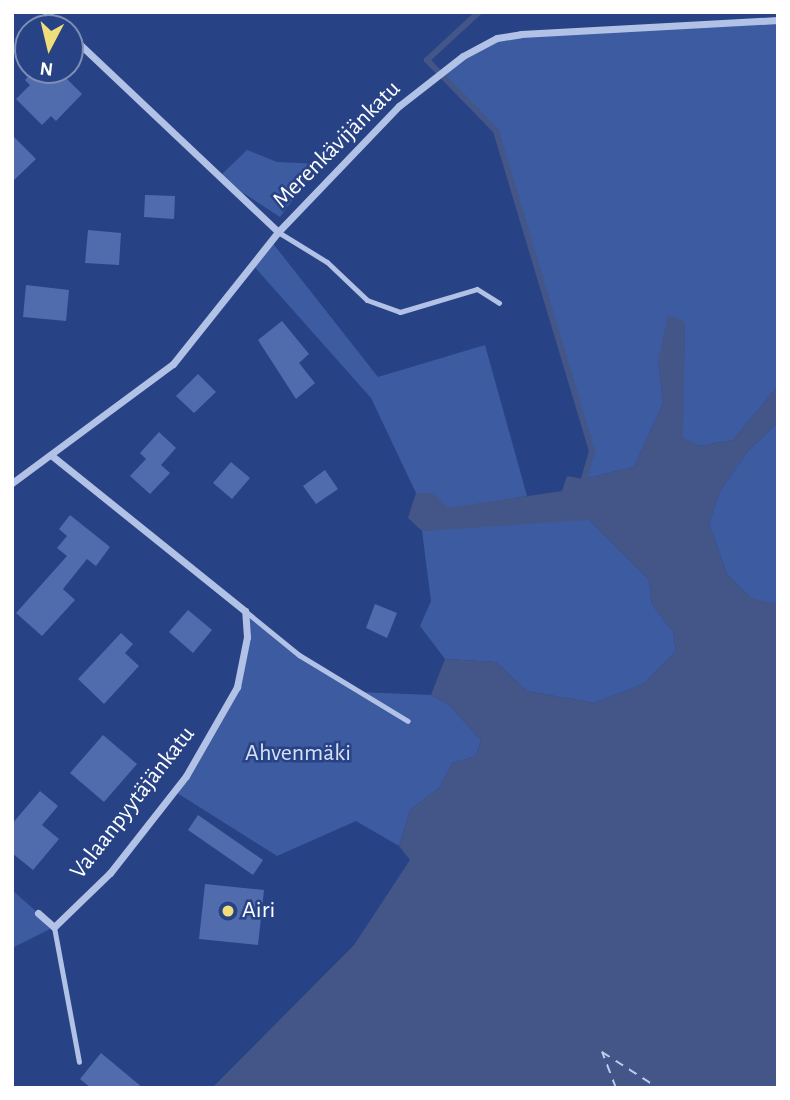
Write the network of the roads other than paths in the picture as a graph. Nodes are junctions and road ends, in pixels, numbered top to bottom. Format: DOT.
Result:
graph roads {
  1 [pos="778,20"];
  2 [pos="84,48"];
  3 [pos="278,232"];
  4 [pos="499,303"];
  5 [pos="51,455"];
  6 [pos="12,484"];
  7 [pos="245,611"];
  8 [pos="408,720"];
  9 [pos="38,913"];
  10 [pos="54,927"];
  11 [pos="79,1062"];
  1 -- 3 [label="street, Merenkävijänkatu"];
  2 -- 3 [label="street"];
  3 -- 4 [label="lane"];
  3 -- 5 [label="street, Merenkävijänkatu"];
  5 -- 6 [label="street, Merenkävijänkatu"];
  5 -- 7 [label="street"];
  7 -- 8 [label="lane"];
  7 -- 10 [label="street, Valaanpyytäjänkatu"];
  9 -- 10 [label="street"];
  10 -- 11 [label="lane"];
}
